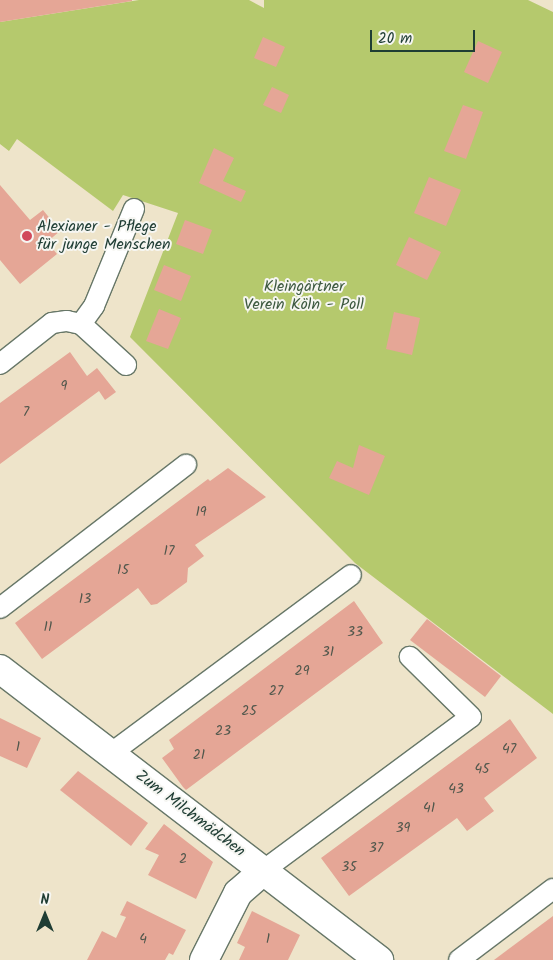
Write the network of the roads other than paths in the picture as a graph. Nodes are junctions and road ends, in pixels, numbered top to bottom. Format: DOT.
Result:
graph roads {
  1 [pos="134,209"];
  2 [pos="81,324"];
  3 [pos="0,364"];
  4 [pos="126,365"];
  5 [pos="186,465"];
  6 [pos="351,575"];
  7 [pos="0,608"];
  8 [pos="410,656"];
  9 [pos="0,669"];
  10 [pos="110,754"];
  11 [pos="264,870"];
  12 [pos="553,888"];
  13 [pos="204,960"];
  14 [pos="379,960"];
  15 [pos="459,960"];
  1 -- 2 [label="lane"];
  2 -- 3 [label="lane"];
  2 -- 4 [label="lane"];
  5 -- 7 [label="lane"];
  6 -- 10 [label="lane"];
  8 -- 11 [label="lane"];
  9 -- 10 [label="street, Zum Milchmädchen"];
  10 -- 11 [label="street, Zum Milchmädchen"];
  11 -- 13 [label="street"];
  11 -- 14 [label="street, Zum Milchmädchen"];
  12 -- 15 [label="lane"];
}
